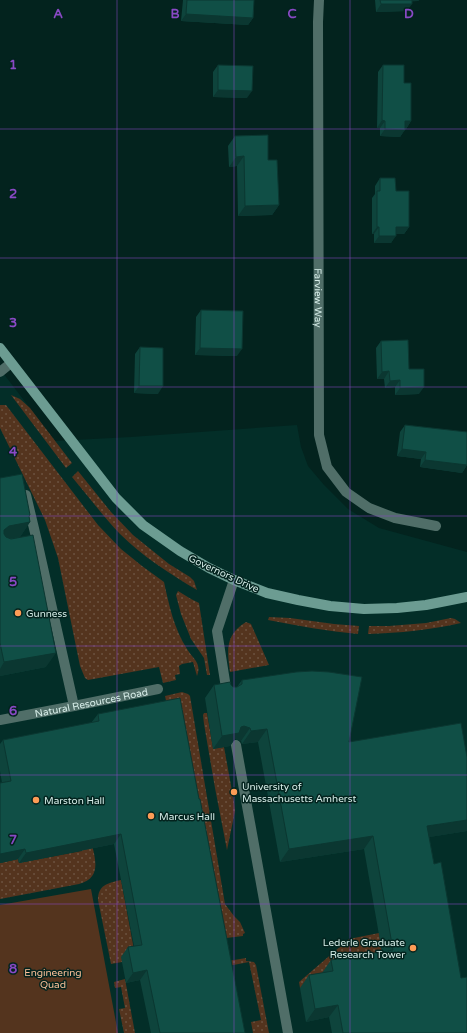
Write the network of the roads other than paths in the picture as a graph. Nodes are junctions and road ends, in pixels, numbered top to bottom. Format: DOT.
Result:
graph roads {
  1 [pos="319,0"];
  2 [pos="0,348"];
  3 [pos="11,363"];
  4 [pos="0,372"];
  5 [pos="26,494"];
  6 [pos="436,526"];
  7 [pos="234,580"];
  8 [pos="467,597"];
  9 [pos="158,689"];
  10 [pos="228,694"];
  11 [pos="74,706"];
  12 [pos="0,720"];
  13 [pos="236,745"];
  14 [pos="288,1033"];
  1 -- 6 [label="street, Farview Way"];
  2 -- 3 [label="main road, Governors Drive"];
  3 -- 4 [label="street"];
  3 -- 7 [label="main road, Governors Drive"];
  5 -- 11 [label="street"];
  7 -- 8 [label="main road, Governors Drive"];
  7 -- 10 [label="street"];
  9 -- 11 [label="street, Natural Resources Road"];
  11 -- 12 [label="street, Natural Resources Road"];
  13 -- 14 [label="street"];
}
